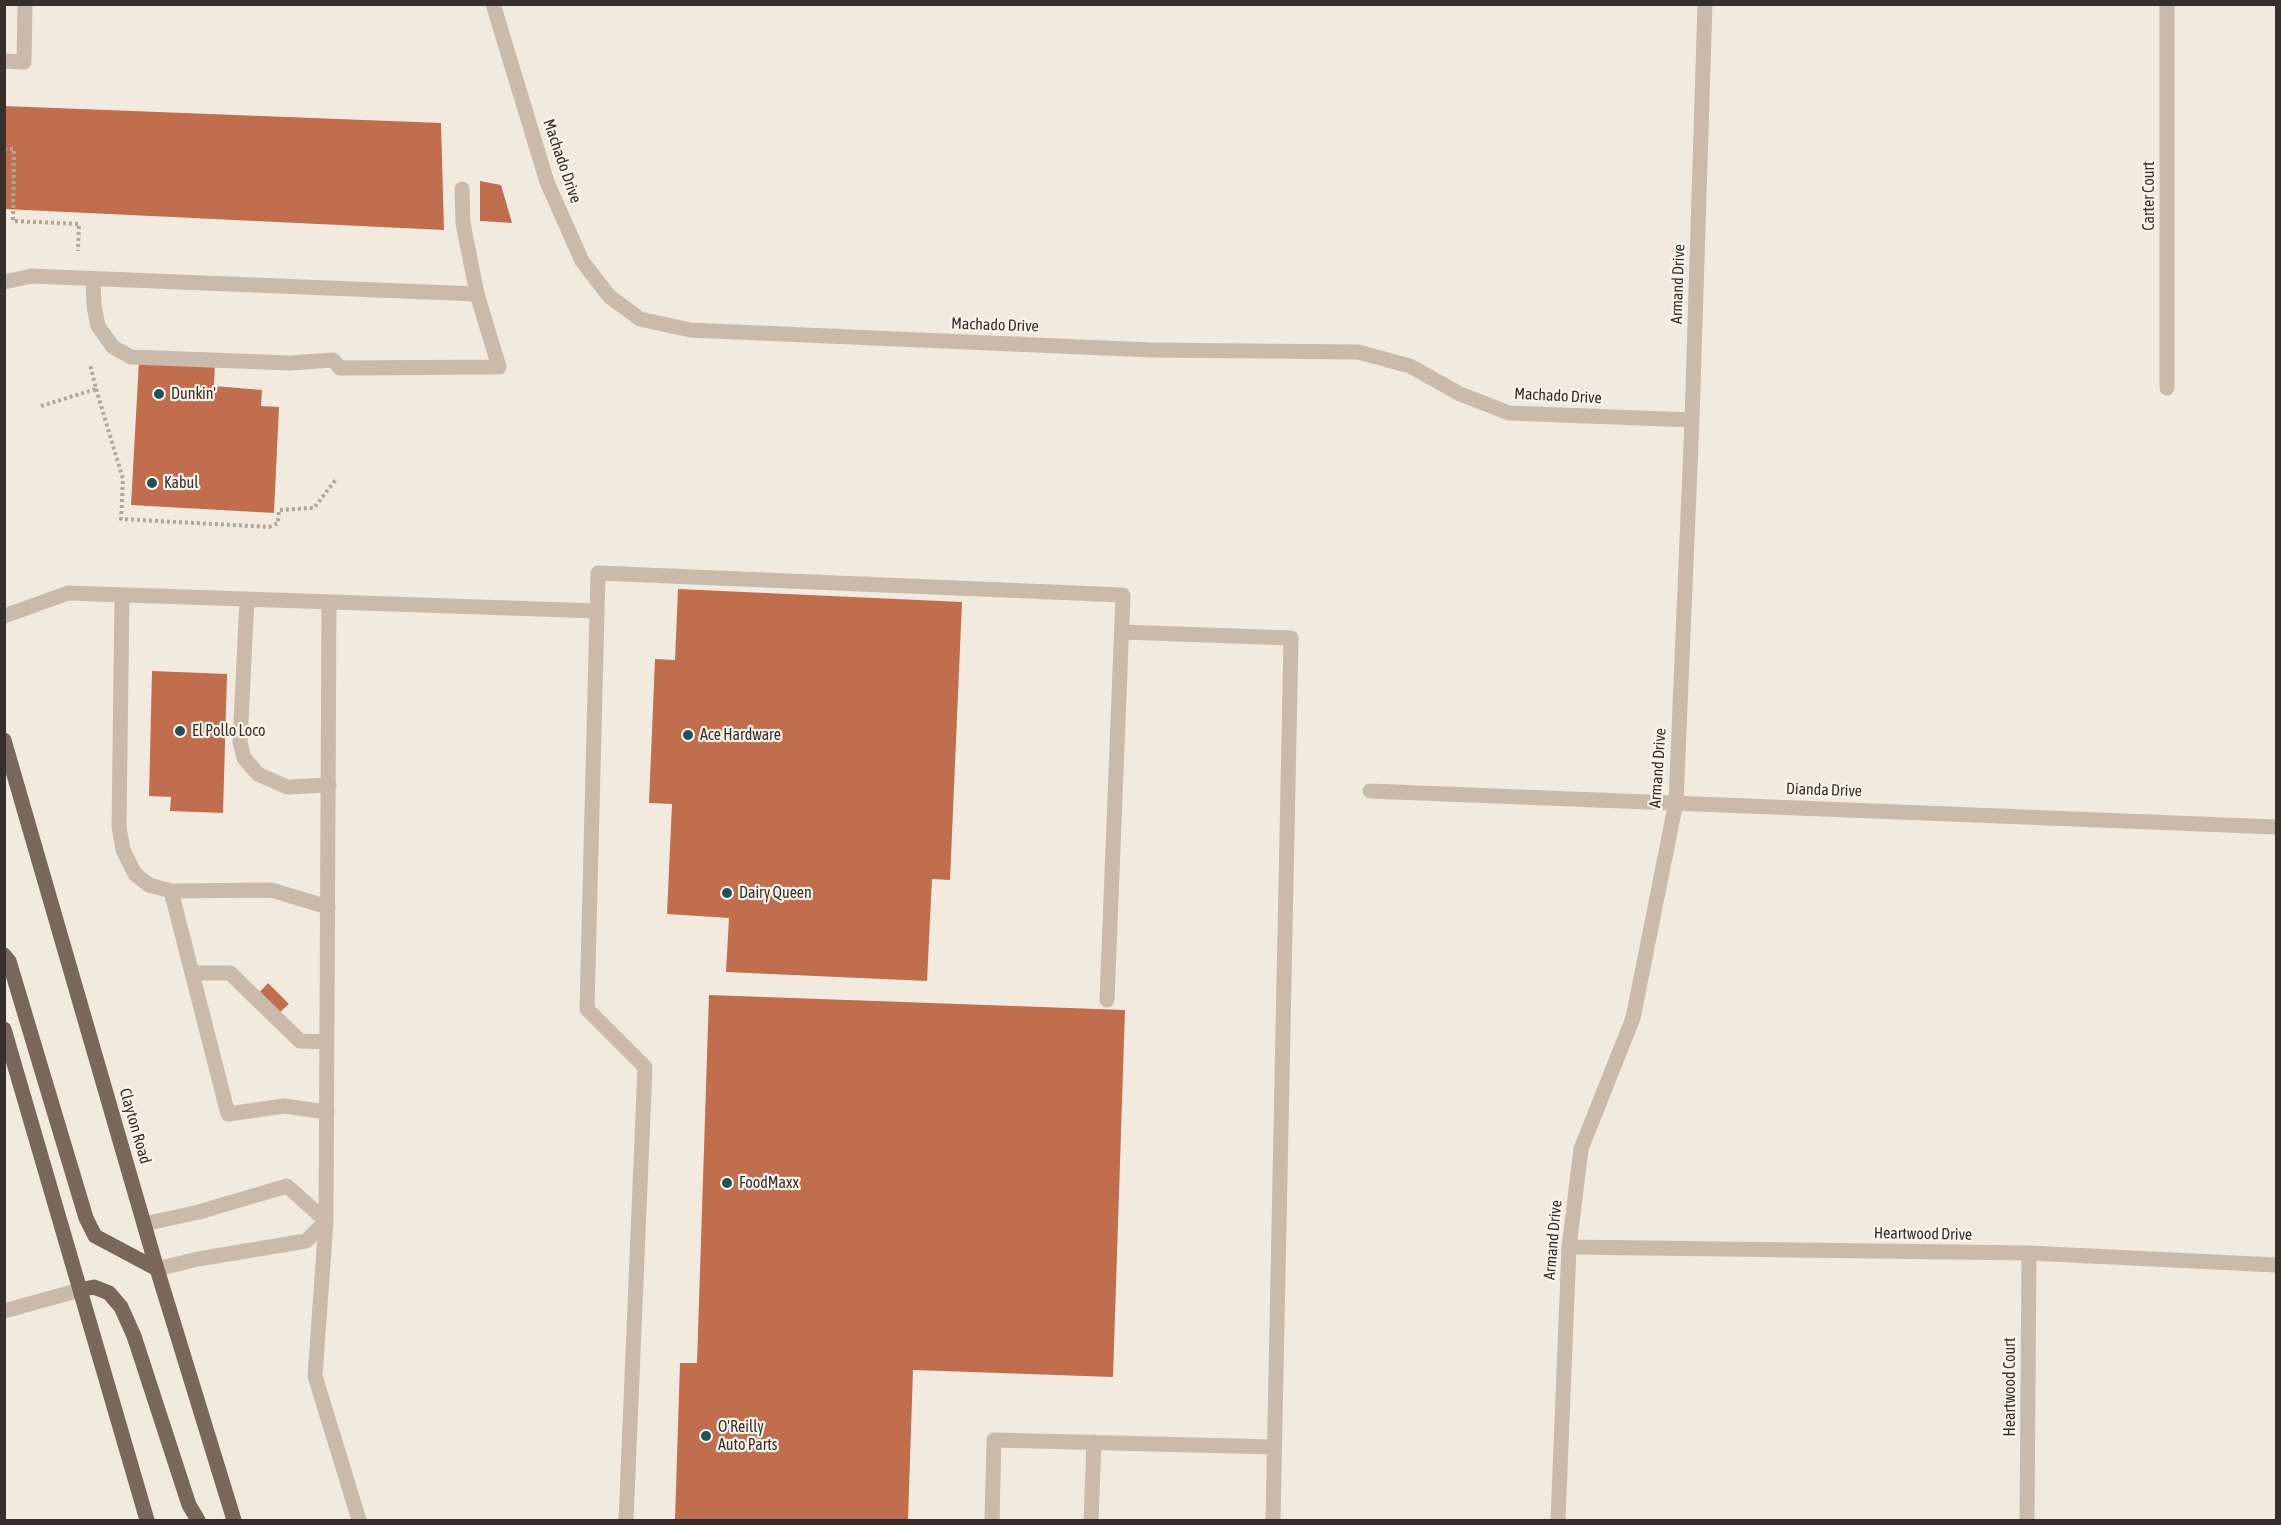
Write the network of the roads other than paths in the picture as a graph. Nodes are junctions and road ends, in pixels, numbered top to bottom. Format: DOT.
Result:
graph roads {
  1 [pos="25,4"];
  2 [pos="493,4"];
  3 [pos="1705,4"];
  4 [pos="2167,4"];
  5 [pos="4,61"];
  6 [pos="462,189"];
  7 [pos="93,279"];
  8 [pos="4,282"];
  9 [pos="477,294"];
  10 [pos="2167,388"];
  11 [pos="1692,420"];
  12 [pos="122,595"];
  13 [pos="247,599"];
  14 [pos="329,602"];
  15 [pos="597,612"];
  16 [pos="4,616"];
  17 [pos="1122,632"];
  18 [pos="4,740"];
  19 [pos="328,785"];
  20 [pos="1370,791"];
  21 [pos="1676,802"];
  22 [pos="2277,827"];
  23 [pos="171,891"];
  24 [pos="327,907"];
  25 [pos="4,955"];
  26 [pos="192,973"];
  27 [pos="1107,1000"];
  28 [pos="4,1029"];
  29 [pos="327,1042"];
  30 [pos="327,1112"];
  31 [pos="326,1221"];
  32 [pos="144,1224"];
  33 [pos="1569,1247"];
  34 [pos="2029,1253"];
  35 [pos="2277,1265"];
  36 [pos="157,1269"];
  37 [pos="80,1290"];
  38 [pos="4,1311"];
  39 [pos="1094,1442"];
  40 [pos="1274,1447"];
  41 [pos="147,1521"];
  42 [pos="198,1521"];
  43 [pos="234,1521"];
  44 [pos="359,1521"];
  45 [pos="626,1521"];
  46 [pos="992,1521"];
  47 [pos="1091,1521"];
  48 [pos="1273,1521"];
  49 [pos="1558,1521"];
  50 [pos="2027,1521"];
  1 -- 5 [label="street"];
  2 -- 11 [label="street, Machado Drive"];
  3 -- 11 [label="street, Armand Drive"];
  4 -- 10 [label="street, Carter Court"];
  6 -- 9 [label="street"];
  7 -- 8 [label="street"];
  7 -- 9 [label="street"];
  7 -- 9 [label="street"];
  11 -- 21 [label="street, Armand Drive"];
  12 -- 13 [label="street"];
  12 -- 16 [label="street"];
  12 -- 23 [label="street"];
  13 -- 14 [label="street"];
  13 -- 19 [label="street"];
  14 -- 15 [label="street"];
  14 -- 19 [label="street"];
  15 -- 17 [label="street"];
  15 -- 45 [label="street"];
  17 -- 27 [label="street"];
  17 -- 40 [label="street"];
  18 -- 32 [label="main road, Clayton Road"];
  19 -- 24 [label="street"];
  20 -- 21 [label="street, Dianda Drive"];
  21 -- 22 [label="street, Dianda Drive"];
  21 -- 33 [label="street, Armand Drive"];
  23 -- 24 [label="street"];
  23 -- 26 [label="street"];
  24 -- 29 [label="street"];
  25 -- 36 [label="main road"];
  26 -- 29 [label="street"];
  26 -- 30 [label="street"];
  28 -- 37 [label="main road"];
  29 -- 30 [label="street"];
  30 -- 31 [label="street"];
  31 -- 32 [label="street"];
  31 -- 36 [label="street"];
  31 -- 44 [label="street"];
  32 -- 36 [label="main road, Clayton Road"];
  33 -- 34 [label="street, Heartwood Drive"];
  33 -- 49 [label="street, Armand Drive"];
  34 -- 35 [label="street, Heartwood Drive"];
  34 -- 50 [label="street, Heartwood Court"];
  36 -- 43 [label="main road, Clayton Road"];
  37 -- 38 [label="street"];
  37 -- 41 [label="main road"];
  37 -- 42 [label="main road"];
  39 -- 40 [label="street"];
  39 -- 46 [label="street"];
  39 -- 47 [label="street"];
  40 -- 48 [label="street"];
}
